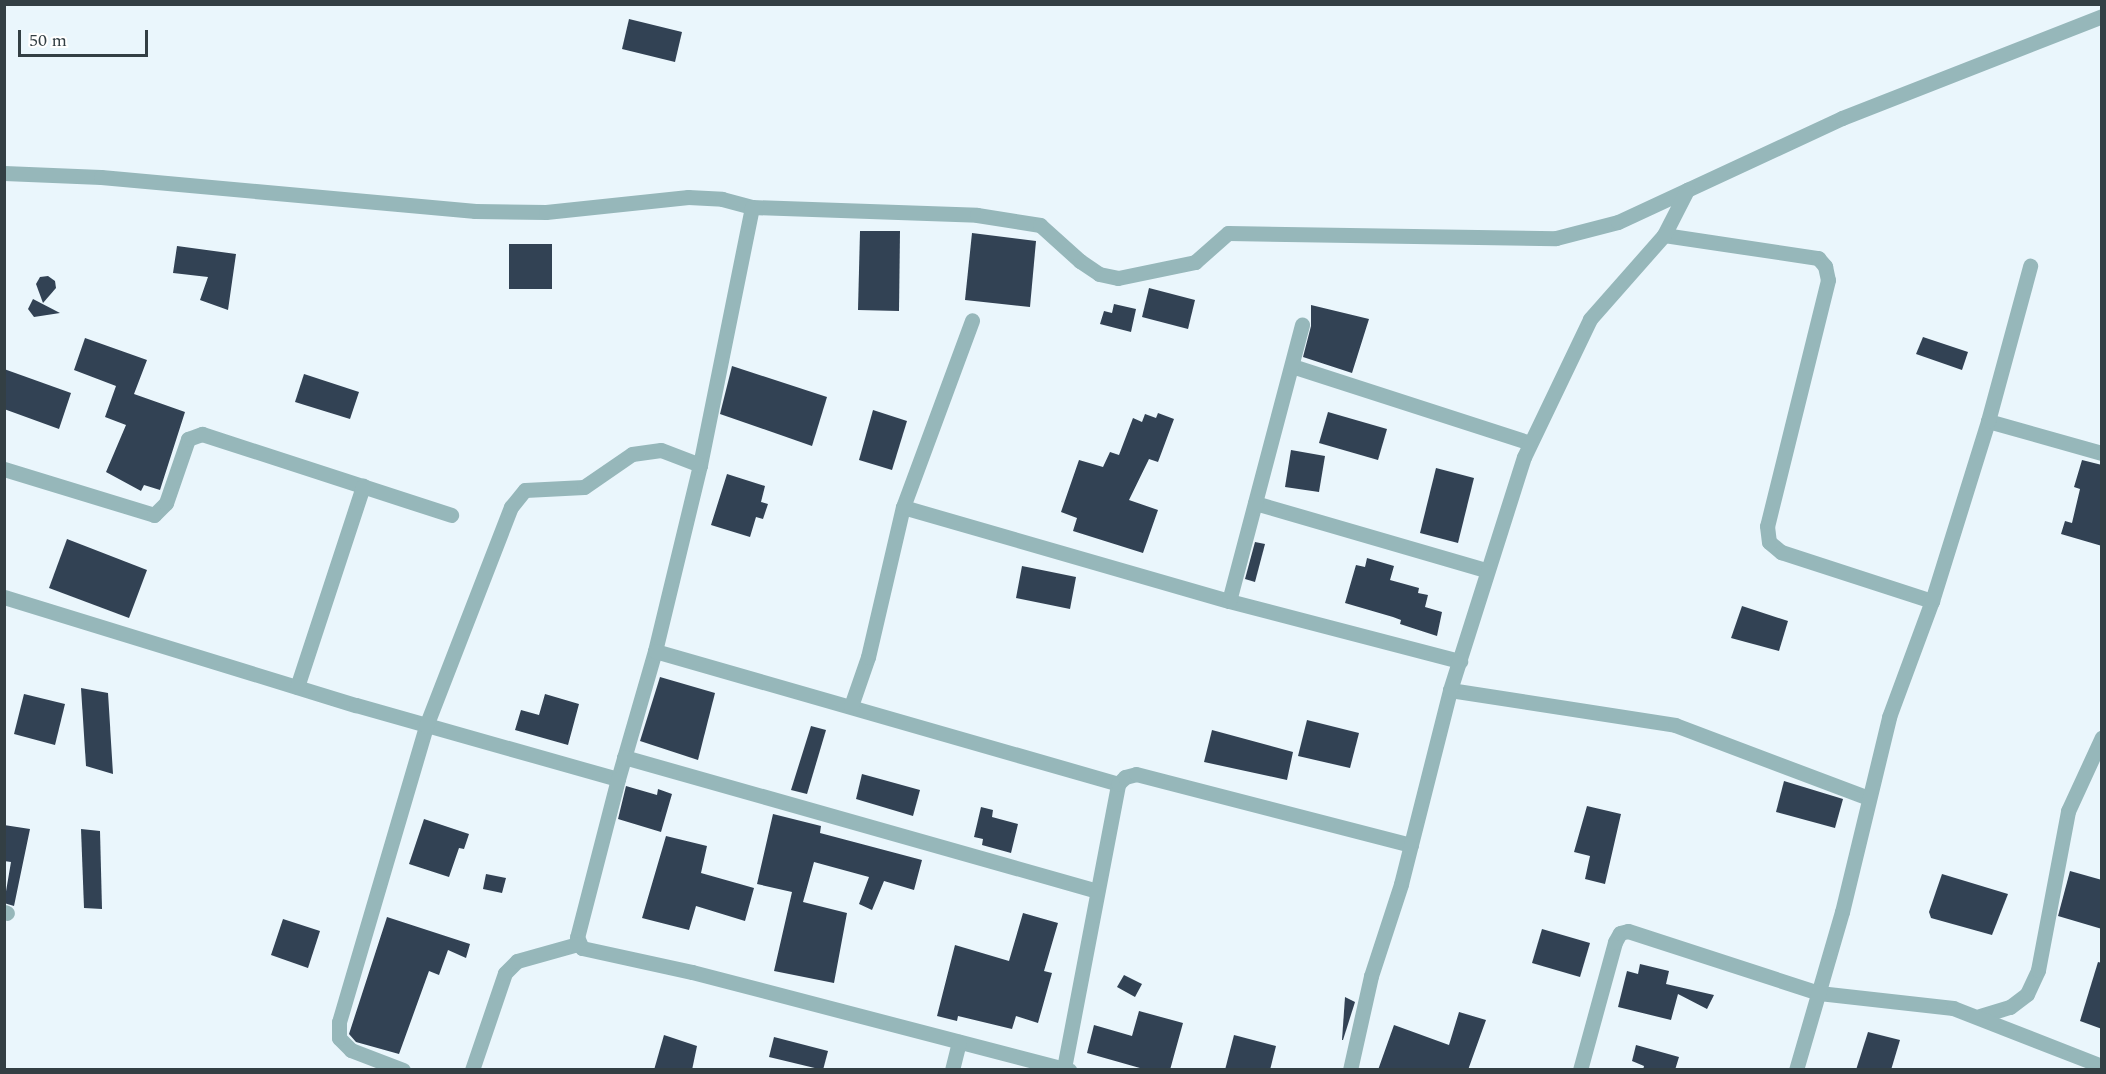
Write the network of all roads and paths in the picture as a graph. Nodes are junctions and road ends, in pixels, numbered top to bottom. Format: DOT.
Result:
graph roads {
  1 [pos="2102,16"];
  2 [pos="4,173"];
  3 [pos="1687,190"];
  4 [pos="752,207"];
  5 [pos="1664,235"];
  6 [pos="2030,266"];
  7 [pos="972,320"];
  8 [pos="1302,324"];
  9 [pos="1292,366"];
  10 [pos="1988,421"];
  11 [pos="1530,443"];
  12 [pos="2102,453"];
  13 [pos="700,465"];
  14 [pos="4,469"];
  15 [pos="363,486"];
  16 [pos="1255,503"];
  17 [pos="903,507"];
  18 [pos="451,516"];
  19 [pos="1485,570"];
  20 [pos="4,597"];
  21 [pos="1229,601"];
  22 [pos="1932,601"];
  23 [pos="655,651"];
  24 [pos="1460,661"];
  25 [pos="297,687"];
  26 [pos="1450,690"];
  27 [pos="851,706"];
  28 [pos="426,726"];
  29 [pos="2102,736"];
  30 [pos="624,757"];
  31 [pos="618,779"];
  32 [pos="1118,784"];
  33 [pos="1866,797"];
  34 [pos="1411,845"];
  35 [pos="1096,891"];
  36 [pos="578,944"];
  37 [pos="1819,993"];
  38 [pos="1980,1016"];
  39 [pos="959,1042"];
  40 [pos="2102,1066"];
  41 [pos="1066,1069"];
  42 [pos="403,1070"];
  43 [pos="472,1070"];
  44 [pos="952,1070"];
  45 [pos="1350,1070"];
  46 [pos="1580,1070"];
  47 [pos="1796,1070"];
  1 -- 3 [label="street"];
  2 -- 4 [label="street"];
  3 -- 4 [label="street"];
  3 -- 5 [label="street"];
  4 -- 13 [label="street"];
  5 -- 11 [label="street"];
  5 -- 22 [label="street"];
  6 -- 10 [label="street"];
  7 -- 17 [label="street"];
  8 -- 9 [label="street"];
  9 -- 11 [label="street"];
  9 -- 16 [label="street"];
  10 -- 12 [label="street"];
  10 -- 22 [label="street"];
  11 -- 19 [label="street"];
  13 -- 23 [label="street"];
  13 -- 28 [label="street"];
  14 -- 15 [label="street"];
  15 -- 18 [label="street"];
  15 -- 25 [label="street"];
  16 -- 19 [label="street"];
  16 -- 21 [label="street"];
  17 -- 21 [label="street"];
  17 -- 27 [label="street"];
  19 -- 24 [label="street"];
  20 -- 25 [label="street"];
  21 -- 24 [label="street"];
  22 -- 33 [label="street"];
  23 -- 27 [label="street"];
  23 -- 30 [label="street"];
  24 -- 26 [label="street"];
  25 -- 28 [label="street"];
  26 -- 33 [label="street"];
  26 -- 34 [label="street"];
  27 -- 32 [label="street"];
  28 -- 31 [label="street"];
  28 -- 42 [label="street"];
  29 -- 38 [label="street"];
  30 -- 31 [label="street"];
  30 -- 35 [label="street"];
  31 -- 36 [label="street"];
  32 -- 34 [label="street"];
  32 -- 35 [label="street"];
  33 -- 37 [label="street"];
  34 -- 45 [label="street"];
  35 -- 41 [label="street"];
  36 -- 39 [label="street"];
  36 -- 43 [label="street"];
  37 -- 38 [label="street"];
  37 -- 46 [label="street"];
  37 -- 47 [label="street"];
  38 -- 40 [label="street"];
  39 -- 41 [label="street"];
  39 -- 44 [label="street"];
}
